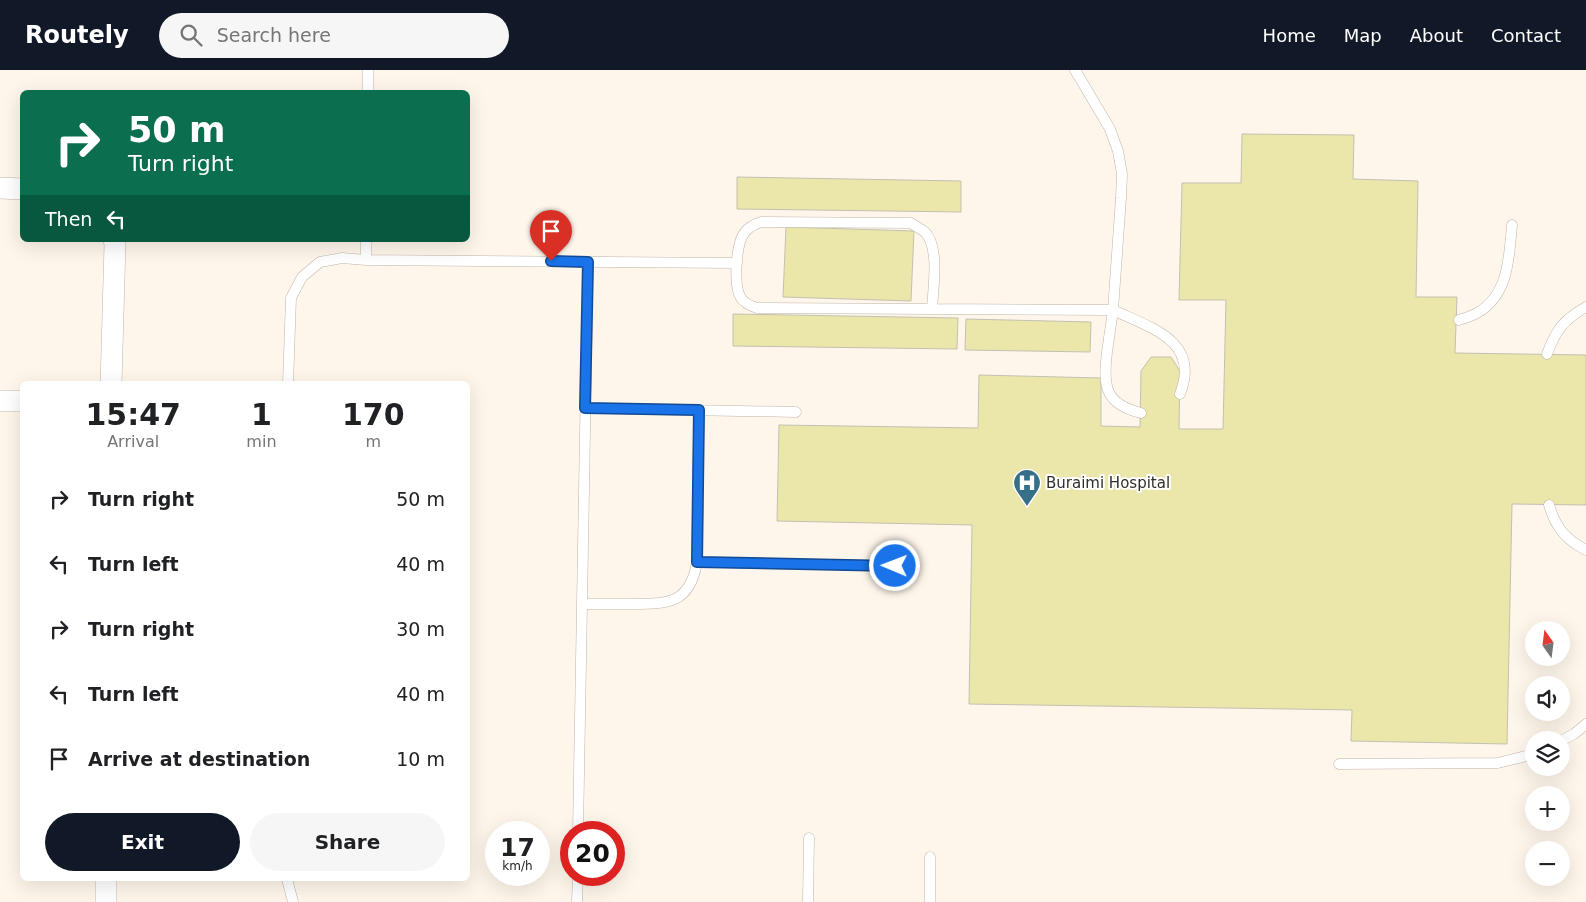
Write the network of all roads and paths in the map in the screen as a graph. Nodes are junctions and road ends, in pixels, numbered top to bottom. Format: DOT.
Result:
graph roads {
  1 [pos="368,70"];
  2 [pos="1075,70"];
  3 [pos="368,90"];
  4 [pos="0,188"];
  5 [pos="20,188"];
  6 [pos="1512,225"];
  7 [pos="114,242"];
  8 [pos="366,242"];
  9 [pos="366,260"];
  10 [pos="588,262"];
  11 [pos="737,263"];
  12 [pos="1586,307"];
  13 [pos="932,309"];
  14 [pos="1113,310"];
  15 [pos="1459,320"];
  16 [pos="1547,354"];
  17 [pos="111,381"];
  18 [pos="288,381"];
  19 [pos="1180,394"];
  20 [pos="0,401"];
  21 [pos="20,401"];
  22 [pos="585,408"];
  23 [pos="699,410"];
  24 [pos="796,412"];
  25 [pos="1141,413"];
  26 [pos="1549,505"];
  27 [pos="1586,550"];
  28 [pos="697,562"];
  29 [pos="895,566"];
  30 [pos="582,604"];
  31 [pos="1586,724"];
  32 [pos="1570,736"];
  33 [pos="1525,756"];
  34 [pos="1339,764"];
  35 [pos="578,821"];
  36 [pos="809,838"];
  37 [pos="930,857"];
  38 [pos="106,881"];
  39 [pos="288,881"];
  40 [pos="578,886"];
  41 [pos="106,902"];
  42 [pos="293,902"];
  43 [pos="577,902"];
  44 [pos="808,902"];
  45 [pos="930,902"];
  1 -- 3 [label="lane"];
  2 -- 14 [label="lane"];
  4 -- 5 [label="street"];
  6 -- 15 [label="lane"];
  7 -- 17 [label="street"];
  8 -- 9 [label="lane"];
  9 -- 10 [label="lane"];
  9 -- 18 [label="lane"];
  10 -- 11 [label="lane"];
  10 -- 22 [label="lane"];
  11 -- 13 [label="lane"];
  11 -- 13 [label="lane"];
  12 -- 16 [label="lane"];
  13 -- 14 [label="lane"];
  14 -- 19 [label="lane"];
  14 -- 25 [label="lane"];
  20 -- 21 [label="street"];
  22 -- 23 [label="lane"];
  22 -- 30 [label="lane"];
  23 -- 24 [label="lane"];
  23 -- 28 [label="lane"];
  26 -- 27 [label="lane"];
  28 -- 29 [label="lane"];
  28 -- 30 [label="lane"];
  30 -- 35 [label="lane"];
  31 -- 32 [label="lane"];
  33 -- 34 [label="lane"];
  36 -- 44 [label="lane"];
  37 -- 45 [label="lane"];
  38 -- 41 [label="street"];
  39 -- 42 [label="lane"];
  40 -- 43 [label="lane"];
}
